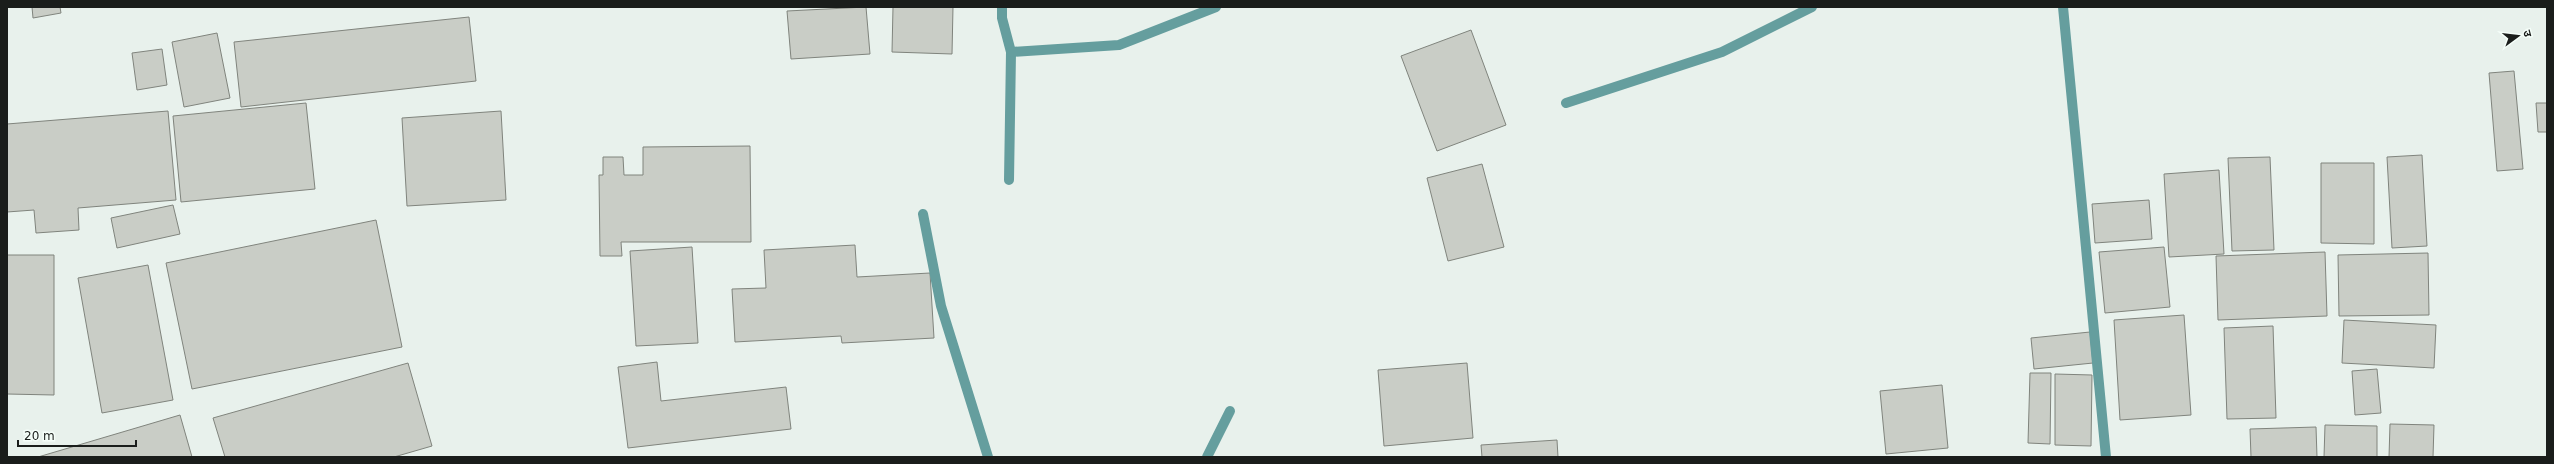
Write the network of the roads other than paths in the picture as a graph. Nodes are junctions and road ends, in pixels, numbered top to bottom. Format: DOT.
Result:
graph roads {
  1 [pos="1002,7"];
  2 [pos="1216,7"];
  3 [pos="1812,7"];
  4 [pos="2064,7"];
  5 [pos="1011,52"];
  6 [pos="1566,103"];
  7 [pos="1009,180"];
  8 [pos="923,214"];
  9 [pos="1230,411"];
  10 [pos="988,457"];
  11 [pos="1207,457"];
  12 [pos="2106,457"];
  1 -- 5 [label="street"];
  2 -- 5 [label="street"];
  3 -- 6 [label="street"];
  4 -- 12 [label="street"];
  5 -- 7 [label="street"];
  8 -- 10 [label="street"];
  9 -- 11 [label="street"];
}
